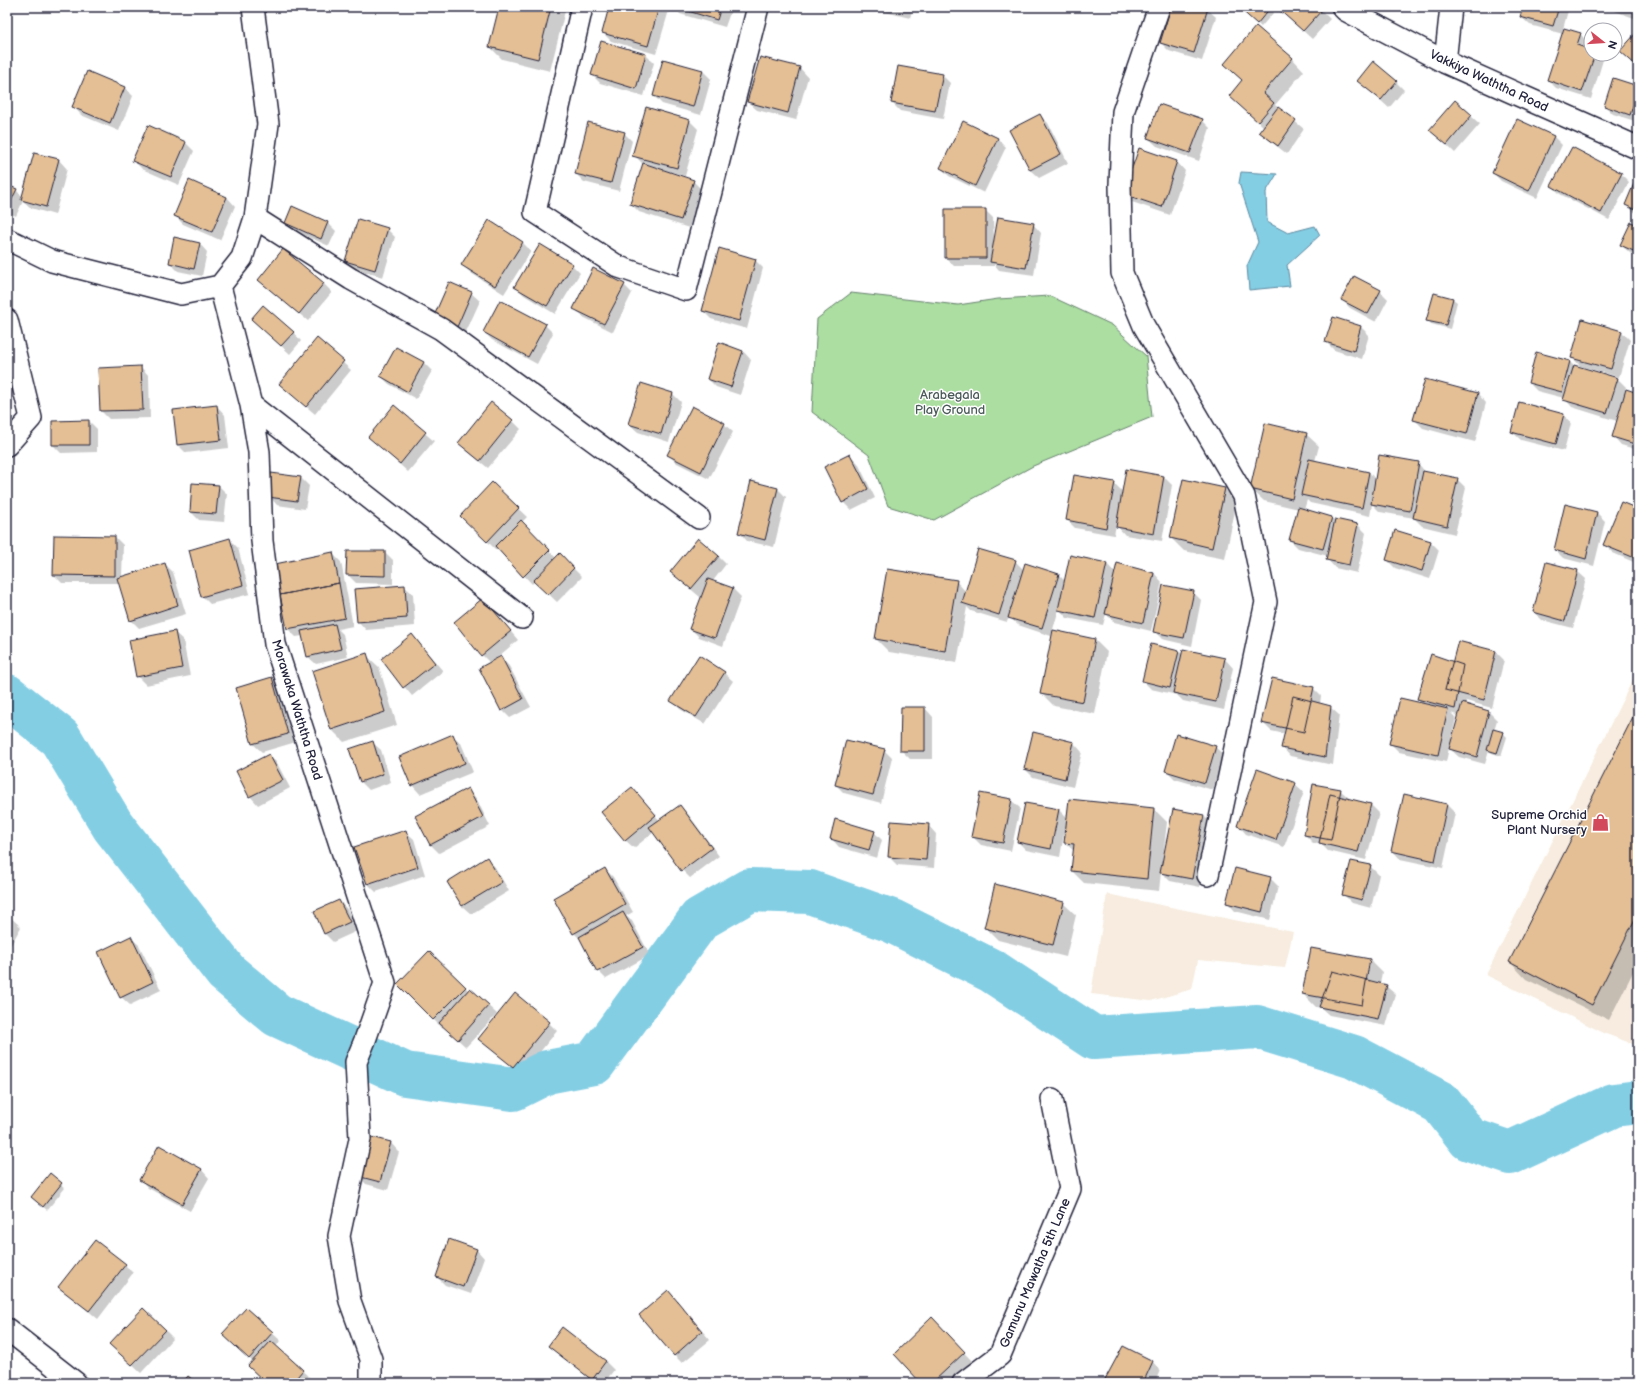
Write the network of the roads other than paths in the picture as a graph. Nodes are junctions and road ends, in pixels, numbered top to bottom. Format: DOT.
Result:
graph roads {
  1 [pos="253,7"];
  2 [pos="582,7"];
  3 [pos="758,7"];
  4 [pos="1159,7"];
  5 [pos="1343,7"];
  6 [pos="1451,7"];
  7 [pos="1445,62"];
  8 [pos="1638,148"];
  9 [pos="255,218"];
  10 [pos="7,239"];
  11 [pos="220,286"];
  12 [pos="7,320"];
  13 [pos="252,405"];
  14 [pos="7,446"];
  15 [pos="699,518"];
  16 [pos="522,618"];
  17 [pos="1208,875"];
  18 [pos="1052,1099"];
  19 [pos="7,1329"];
  20 [pos="76,1383"];
  21 [pos="371,1383"];
  22 [pos="963,1383"];
  1 -- 9 [label="street"];
  2 -- 3 [label="street"];
  4 -- 17 [label="street"];
  5 -- 7 [label="street, Vakkiya Waththa Road"];
  6 -- 7 [label="street"];
  7 -- 8 [label="street, Vakkiya Waththa Road"];
  9 -- 11 [label="street"];
  9 -- 15 [label="street"];
  10 -- 11 [label="street"];
  11 -- 13 [label="street, Morawaka Waththa Road"];
  12 -- 14 [label="street"];
  13 -- 16 [label="street"];
  13 -- 21 [label="street, Morawaka Waththa Road"];
  18 -- 22 [label="street, Gamunu Mawatha 5th Lane"];
  19 -- 20 [label="street"];
}
